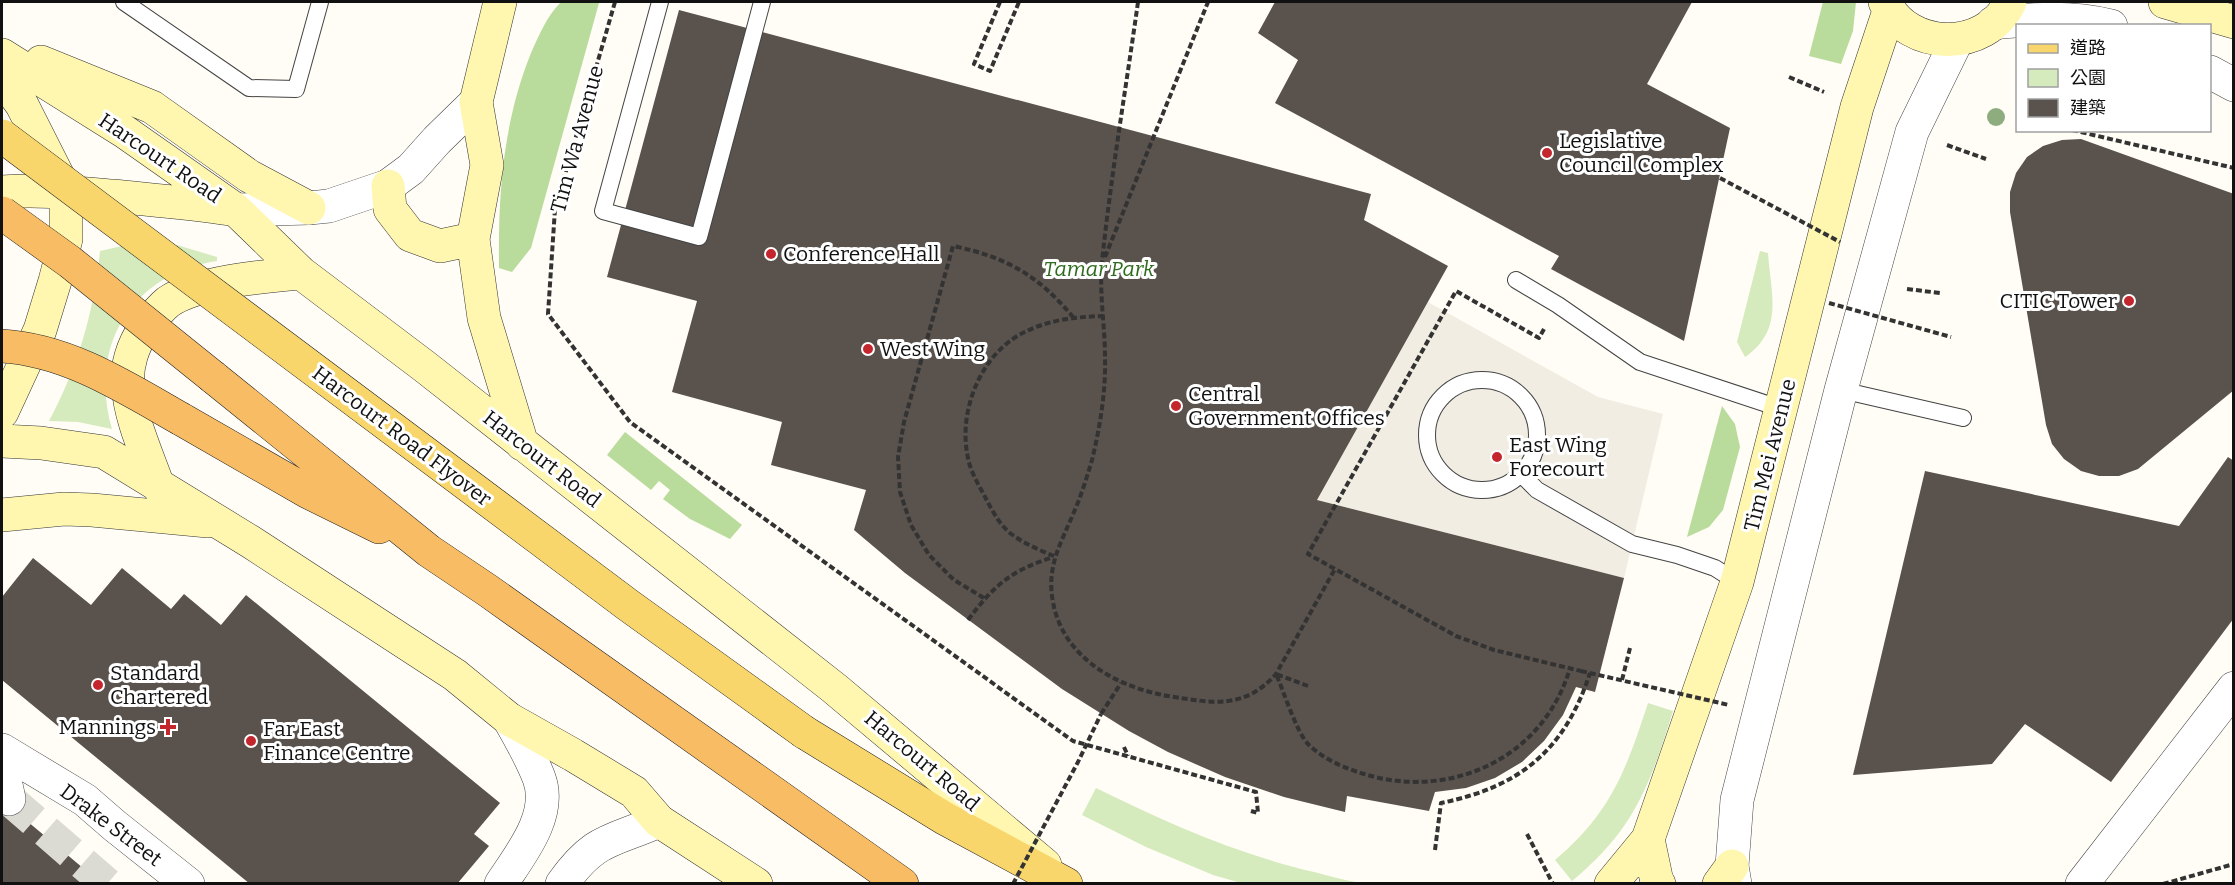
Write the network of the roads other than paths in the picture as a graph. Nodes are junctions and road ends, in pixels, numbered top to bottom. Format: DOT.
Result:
graph roads {
  1 [pos="124,2"];
  2 [pos="320,2"];
  3 [pos="500,2"];
  4 [pos="660,2"];
  5 [pos="762,2"];
  6 [pos="2165,2"];
  7 [pos="1887,6"];
  8 [pos="2002,12"];
  9 [pos="2234,22"];
  10 [pos="2103,24"];
  11 [pos="1957,39"];
  12 [pos="2,47"];
  13 [pos="2,55"];
  14 [pos="2211,73"];
  15 [pos="2,77"];
  16 [pos="2234,85"];
  17 [pos="476,102"];
  18 [pos="2,136"];
  19 [pos="388,186"];
  20 [pos="2,192"];
  21 [pos="66,192"];
  22 [pos="309,208"];
  23 [pos="236,210"];
  24 [pos="2,214"];
  25 [pos="473,239"];
  26 [pos="301,273"];
  27 [pos="1516,280"];
  28 [pos="2,346"];
  29 [pos="1841,390"];
  30 [pos="1782,409"];
  31 [pos="2,412"];
  32 [pos="1963,418"];
  33 [pos="2,441"];
  34 [pos="522,444"];
  35 [pos="1521,474"];
  36 [pos="158,486"];
  37 [pos="2,515"];
  38 [pos="216,522"];
  39 [pos="429,551"];
  40 [pos="1737,582"];
  41 [pos="2234,688"];
  42 [pos="509,719"];
  43 [pos="804,732"];
  44 [pos="2,750"];
  45 [pos="2,766"];
  46 [pos="9,799"];
  47 [pos="659,821"];
  48 [pos="1648,839"];
  49 [pos="1729,878"];
  50 [pos="188,884"];
  51 [pos="501,884"];
  52 [pos="562,884"];
  53 [pos="756,884"];
  54 [pos="902,884"];
  55 [pos="1066,884"];
  56 [pos="1611,884"];
  57 [pos="1659,884"];
  58 [pos="2082,884"];
  1 -- 2 [label="lane"];
  3 -- 17 [label="main road"];
  4 -- 5 [label="lane"];
  6 -- 9 [label="main road"];
  7 -- 11 [label="main road"];
  7 -- 30 [label="main road, Tim Mei Avenue"];
  8 -- 10 [label="street"];
  8 -- 11 [label="main road"];
  11 -- 29 [label="street"];
  12 -- 22 [label="main road"];
  13 -- 23 [label="main road, Harcourt Road"];
  14 -- 16 [label="street"];
  15 -- 21 [label="main road"];
  17 -- 19 [label="street"];
  17 -- 25 [label="main road"];
  18 -- 43 [label="main road, Harcourt Road Flyover, bridge"];
  19 -- 22 [label="street"];
  19 -- 25 [label="main road"];
  20 -- 21 [label="main road"];
  21 -- 23 [label="main road"];
  21 -- 24 [label="main road"];
  21 -- 31 [label="main road"];
  22 -- 23 [label="street"];
  23 -- 26 [label="main road, Harcourt Road"];
  24 -- 39 [label="highway, bridge"];
  25 -- 34 [label="main road"];
  26 -- 34 [label="main road, Harcourt Road"];
  26 -- 36 [label="main road"];
  27 -- 30 [label="lane"];
  28 -- 39 [label="highway, bridge"];
  29 -- 32 [label="lane"];
  29 -- 49 [label="street"];
  30 -- 40 [label="main road, Tim Mei Avenue"];
  33 -- 36 [label="main road"];
  34 -- 55 [label="main road, Harcourt Road"];
  35 -- 35 [label="lane"];
  35 -- 40 [label="lane"];
  36 -- 38 [label="main road"];
  37 -- 38 [label="main road"];
  38 -- 42 [label="main road"];
  39 -- 54 [label="highway"];
  40 -- 48 [label="main road, Tim Mei Avenue"];
  41 -- 58 [label="street"];
  42 -- 47 [label="main road"];
  42 -- 51 [label="street"];
  43 -- 55 [label="main road, Harcourt Road"];
  44 -- 50 [label="street, Drake Street"];
  45 -- 46 [label="street"];
  47 -- 52 [label="street"];
  47 -- 53 [label="main road"];
  48 -- 56 [label="main road, Tim Mei Avenue"];
  48 -- 57 [label="main road"];
}
